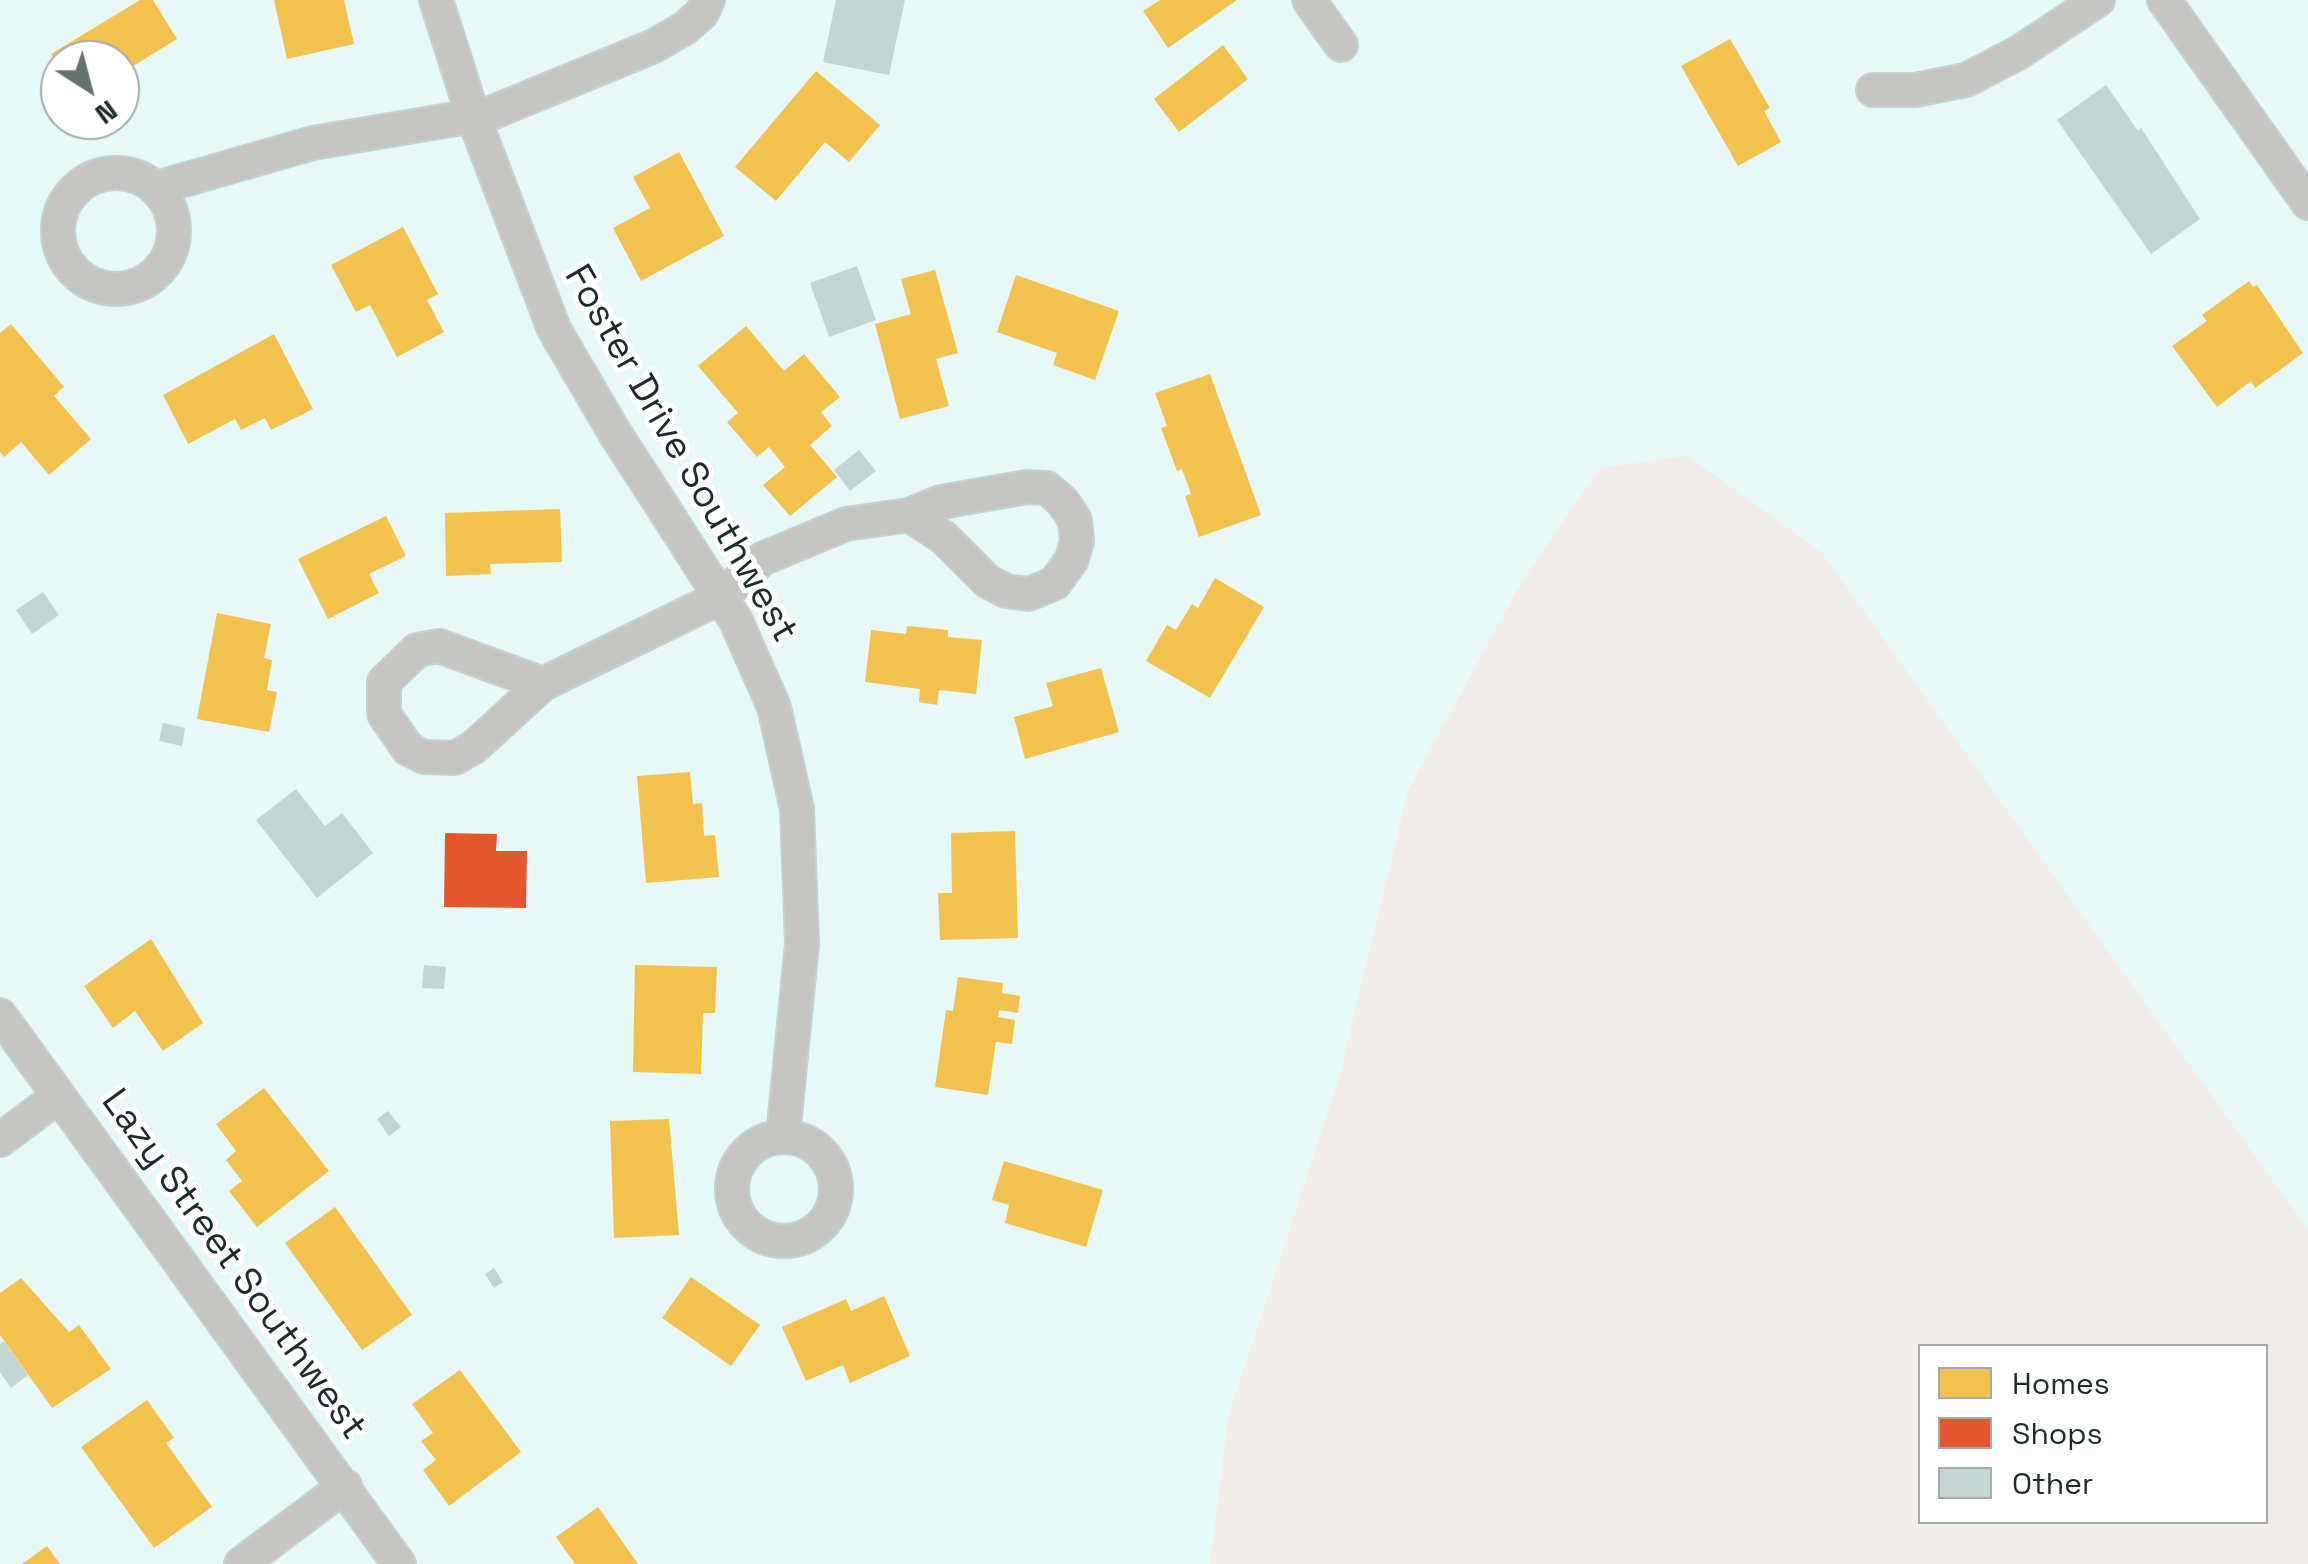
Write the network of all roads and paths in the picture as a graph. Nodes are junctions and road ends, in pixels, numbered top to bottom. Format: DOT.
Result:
graph roads {
  1 [pos="708,0"];
  2 [pos="1309,0"];
  3 [pos="2098,0"];
  4 [pos="2164,0"];
  5 [pos="445,3"];
  6 [pos="1341,45"];
  7 [pos="1872,90"];
  8 [pos="473,116"];
  9 [pos="156,188"];
  10 [pos="2308,203"];
  11 [pos="909,516"];
  12 [pos="721,597"];
  13 [pos="542,684"];
  14 [pos="0,1015"];
  15 [pos="59,1096"];
  16 [pos="783,1136"];
  17 [pos="0,1140"];
  18 [pos="345,1486"];
  19 [pos="242,1564"];
  20 [pos="399,1564"];
  1 -- 8 [label="street"];
  2 -- 6 [label="street"];
  3 -- 7 [label="street"];
  4 -- 10 [label="street"];
  5 -- 8 [label="street, Foster Drive Southwest"];
  8 -- 9 [label="street"];
  8 -- 12 [label="street, Foster Drive Southwest"];
  11 -- 11 [label="street"];
  11 -- 12 [label="street"];
  12 -- 13 [label="street"];
  12 -- 16 [label="street, Foster Drive Southwest"];
  13 -- 13 [label="street"];
  14 -- 15 [label="street, Lazy Street Southwest"];
  15 -- 17 [label="street"];
  15 -- 18 [label="street, Lazy Street Southwest"];
  18 -- 19 [label="street"];
  18 -- 20 [label="street, Lazy Street Southwest"];
}
